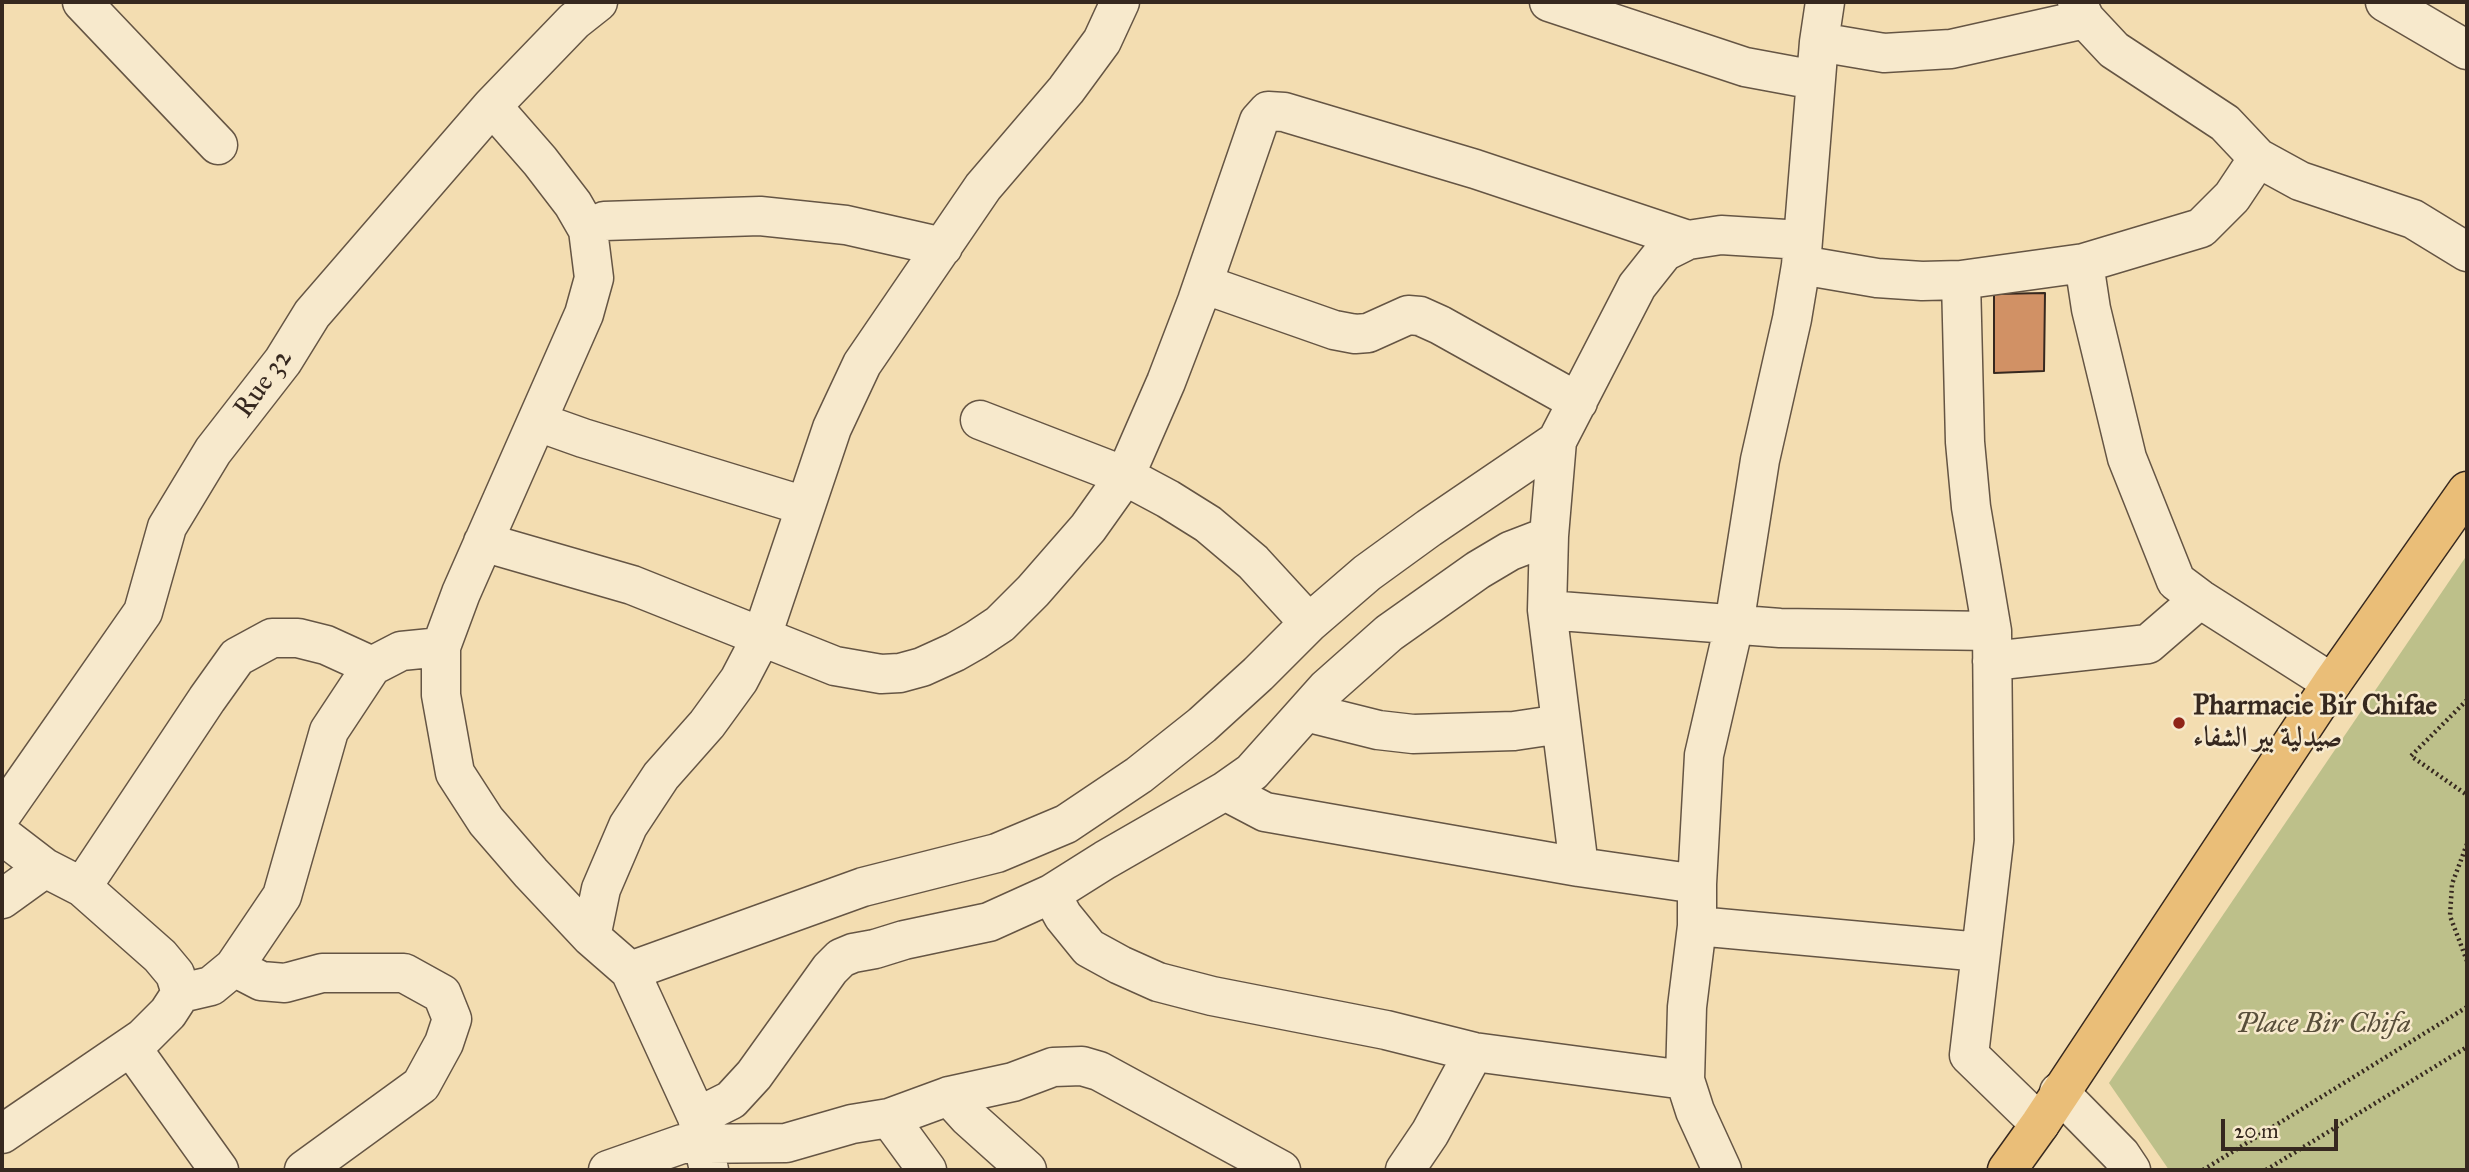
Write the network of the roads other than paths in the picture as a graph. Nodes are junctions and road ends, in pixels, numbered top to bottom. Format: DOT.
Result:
graph roads {
  1 [pos="82,2"];
  2 [pos="598,2"];
  3 [pos="1120,2"];
  4 [pos="1549,2"];
  5 [pos="1825,2"];
  6 [pos="2385,2"];
  7 [pos="2081,10"];
  8 [pos="1819,42"];
  9 [pos="2467,50"];
  10 [pos="1815,80"];
  11 [pos="492,106"];
  12 [pos="218,145"];
  13 [pos="2258,158"];
  14 [pos="588,230"];
  15 [pos="1688,240"];
  16 [pos="943,247"];
  17 [pos="2467,251"];
  18 [pos="1802,253"];
  19 [pos="2084,263"];
  20 [pos="1961,280"];
  21 [pos="1203,284"];
  22 [pos="1578,402"];
  23 [pos="980,420"];
  24 [pos="538,422"];
  25 [pos="1557,442"];
  26 [pos="1125,476"];
  27 [pos="2467,491"];
  28 [pos="805,506"];
  29 [pos="1549,536"];
  30 [pos="483,542"];
  31 [pos="2200,599"];
  32 [pos="1547,610"];
  33 [pos="1309,623"];
  34 [pos="1734,625"];
  35 [pos="762,636"];
  36 [pos="1992,646"];
  37 [pos="442,647"];
  38 [pos="372,666"];
  39 [pos="2332,683"];
  40 [pos="1306,712"];
  41 [pos="1561,724"];
  42 [pos="1225,791"];
  43 [pos="2,814"];
  44 [pos="2,835"];
  45 [pos="46,867"];
  46 [pos="1579,867"];
  47 [pos="1697,884"];
  48 [pos="82,887"];
  49 [pos="1051,894"];
  50 [pos="2,899"];
  51 [pos="1697,926"];
  52 [pos="591,937"];
  53 [pos="1981,953"];
  54 [pos="234,967"];
  55 [pos="630,971"];
  56 [pos="181,993"];
  57 [pos="131,1047"];
  58 [pos="1474,1052"];
  59 [pos="1685,1080"];
  60 [pos="2059,1092"];
  61 [pos="949,1096"];
  62 [pos="889,1118"];
  63 [pos="2040,1124"];
  64 [pos="2,1134"];
  65 [pos="703,1144"];
  66 [pos="219,1170"];
  67 [pos="304,1170"];
  68 [pos="608,1170"];
  69 [pos="927,1170"];
  70 [pos="1027,1170"];
  71 [pos="1281,1170"];
  72 [pos="1405,1170"];
  73 [pos="1722,1170"];
  74 [pos="2007,1170"];
  75 [pos="2131,1170"];
  1 -- 12 [label="street"];
  2 -- 11 [label="street, Rue 32"];
  3 -- 16 [label="street"];
  4 -- 10 [label="street"];
  5 -- 8 [label="street"];
  6 -- 9 [label="street"];
  7 -- 8 [label="street"];
  7 -- 13 [label="street"];
  8 -- 10 [label="street"];
  10 -- 18 [label="street"];
  11 -- 14 [label="street"];
  11 -- 43 [label="street, Rue 32"];
  13 -- 17 [label="street"];
  13 -- 19 [label="street"];
  14 -- 16 [label="street"];
  14 -- 24 [label="street"];
  15 -- 18 [label="street"];
  15 -- 21 [label="street"];
  15 -- 22 [label="street"];
  16 -- 28 [label="street"];
  18 -- 20 [label="street"];
  18 -- 34 [label="street"];
  19 -- 20 [label="street"];
  19 -- 31 [label="street"];
  20 -- 36 [label="street"];
  21 -- 22 [label="street"];
  21 -- 26 [label="street"];
  22 -- 25 [label="street"];
  23 -- 26 [label="street"];
  24 -- 28 [label="street"];
  24 -- 30 [label="street"];
  25 -- 29 [label="street"];
  25 -- 33 [label="street"];
  26 -- 33 [label="street"];
  26 -- 35 [label="street"];
  27 -- 39 [label="main road"];
  28 -- 35 [label="street"];
  29 -- 32 [label="street"];
  29 -- 40 [label="street"];
  30 -- 35 [label="street"];
  30 -- 37 [label="street"];
  31 -- 36 [label="street"];
  31 -- 39 [label="street"];
  32 -- 34 [label="street"];
  32 -- 41 [label="street"];
  33 -- 55 [label="street"];
  34 -- 36 [label="street"];
  34 -- 47 [label="street"];
  35 -- 52 [label="street"];
  36 -- 53 [label="street"];
  37 -- 38 [label="street"];
  37 -- 52 [label="street"];
  38 -- 48 [label="street"];
  38 -- 54 [label="street"];
  39 -- 60 [label="main road"];
  40 -- 41 [label="street"];
  40 -- 42 [label="street"];
  41 -- 46 [label="street"];
  42 -- 46 [label="street"];
  42 -- 49 [label="street"];
  44 -- 45 [label="street"];
  45 -- 48 [label="street"];
  45 -- 50 [label="street"];
  46 -- 47 [label="street"];
  47 -- 51 [label="street"];
  48 -- 56 [label="street"];
  49 -- 58 [label="street"];
  49 -- 65 [label="street"];
  51 -- 53 [label="street"];
  51 -- 59 [label="street"];
  52 -- 55 [label="street"];
  53 -- 63 [label="street"];
  54 -- 56 [label="street"];
  54 -- 67 [label="street"];
  55 -- 65 [label="street"];
  56 -- 57 [label="street"];
  57 -- 64 [label="street"];
  57 -- 66 [label="street"];
  58 -- 59 [label="street"];
  58 -- 72 [label="street"];
  59 -- 73 [label="street"];
  60 -- 63 [label="main road"];
  60 -- 75 [label="street"];
  61 -- 62 [label="street"];
  61 -- 70 [label="street"];
  61 -- 71 [label="street"];
  62 -- 65 [label="street"];
  62 -- 69 [label="street"];
  63 -- 74 [label="main road"];
  65 -- 68 [label="street"];
}
